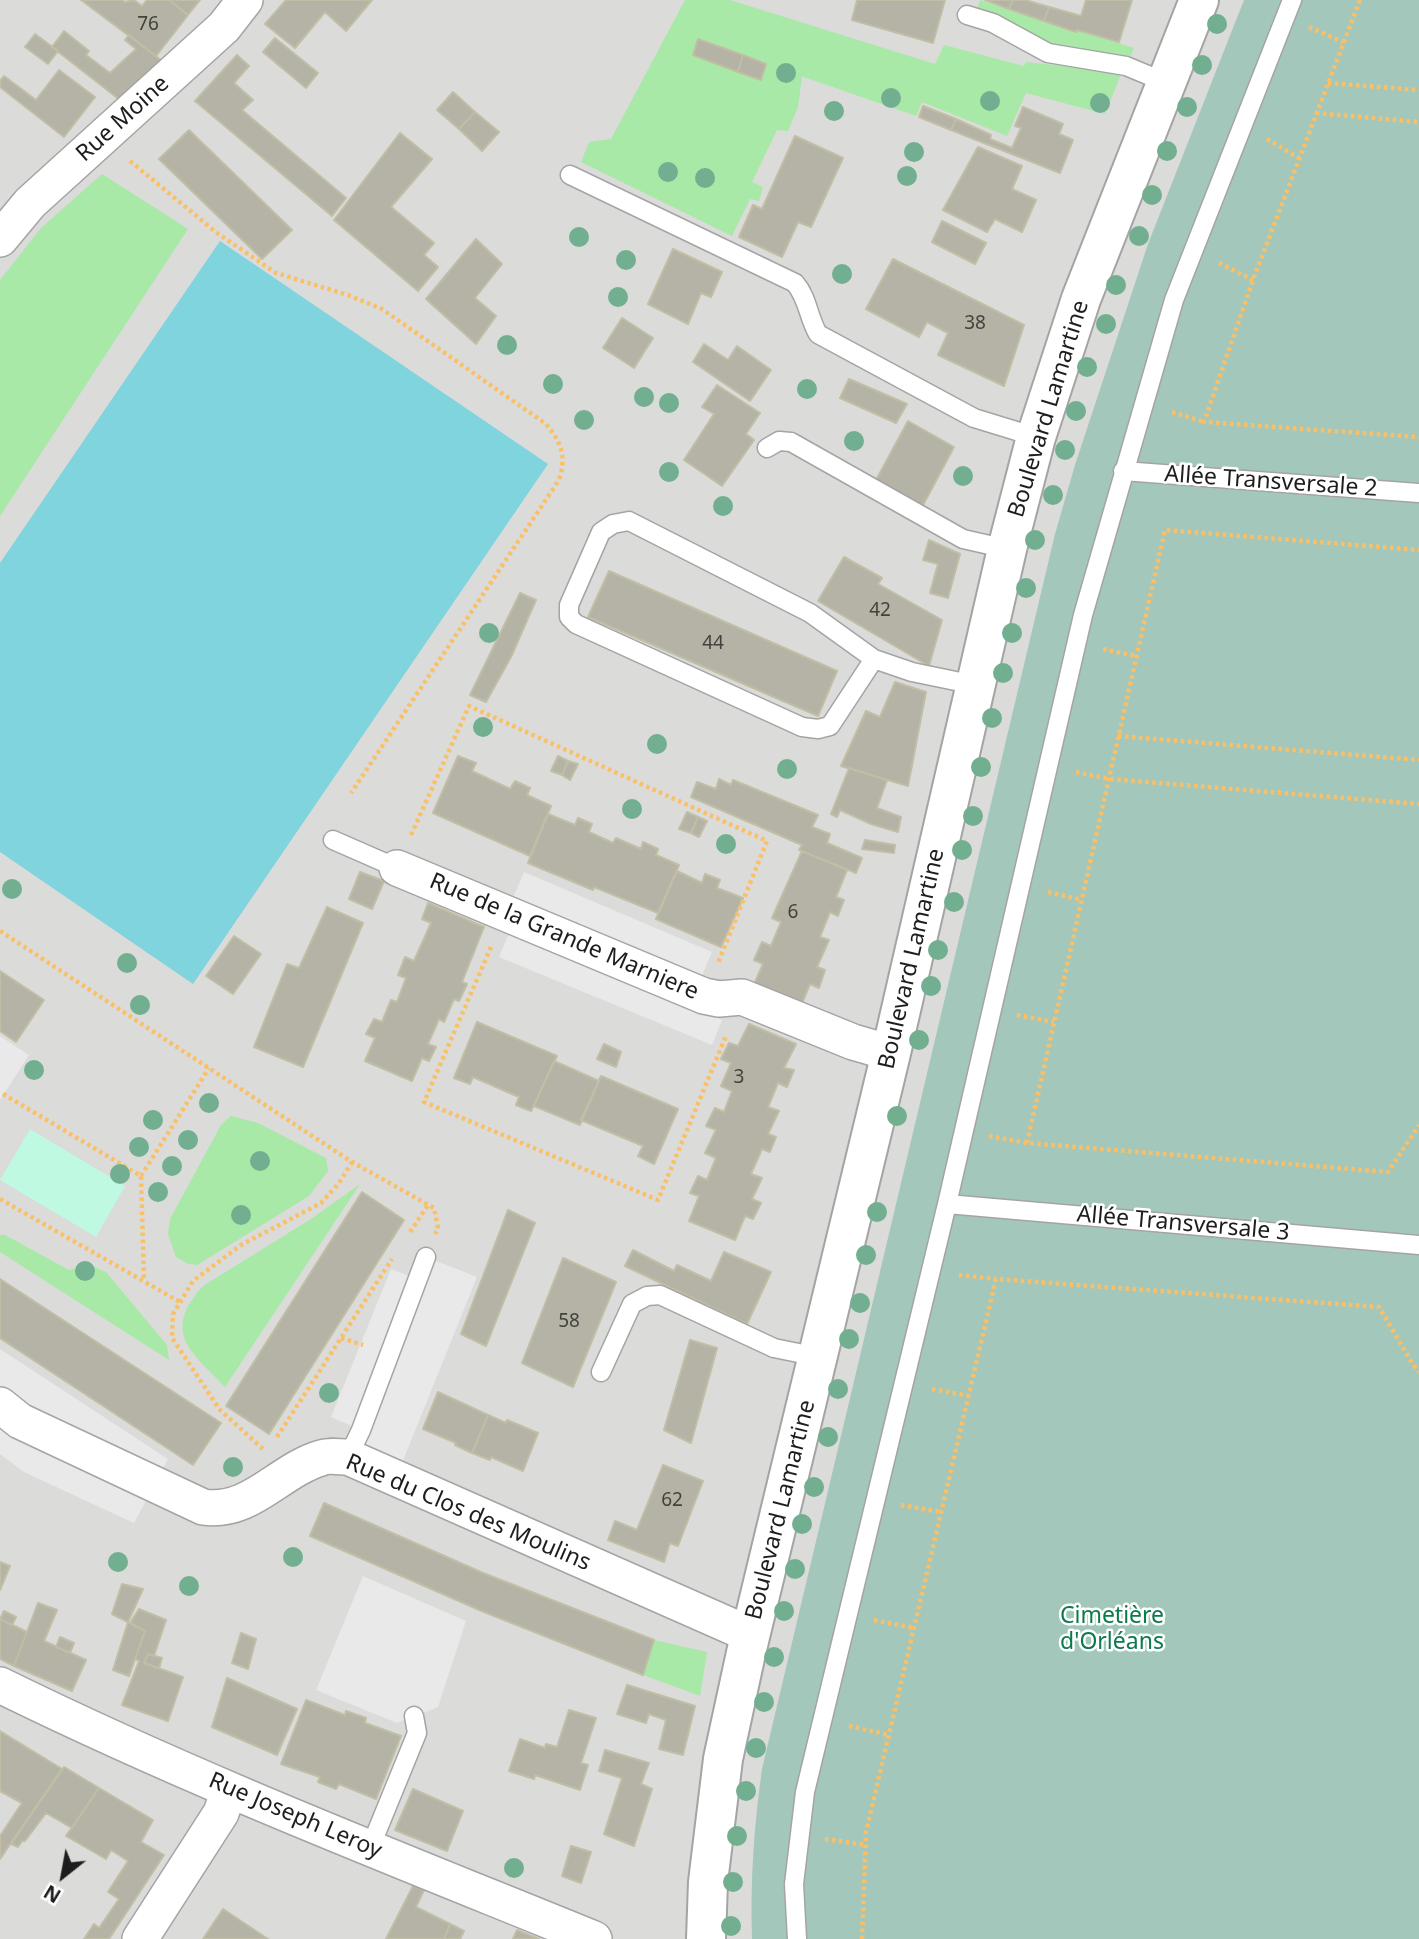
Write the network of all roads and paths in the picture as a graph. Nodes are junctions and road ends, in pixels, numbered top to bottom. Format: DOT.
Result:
graph roads {
  1 [pos="245,0"];
  2 [pos="1199,0"];
  3 [pos="1209,0"];
  4 [pos="1292,0"];
  5 [pos="1360,0"];
  6 [pos="967,15"];
  7 [pos="1328,82"];
  8 [pos="1167,83"];
  9 [pos="1419,90"];
  10 [pos="1317,113"];
  11 [pos="1419,122"];
  12 [pos="1243,125"];
  13 [pos="105,135"];
  14 [pos="1299,158"];
  15 [pos="570,175"];
  16 [pos="0,239"];
  17 [pos="1194,250"];
  18 [pos="1252,281"];
  19 [pos="1036,437"];
  20 [pos="1419,438"];
  21 [pos="767,448"];
  22 [pos="1123,471"];
  23 [pos="1419,494"];
  24 [pos="1007,549"];
  25 [pos="1419,550"];
  26 [pos="874,659"];
  27 [pos="975,685"];
  28 [pos="1118,736"];
  29 [pos="1419,760"];
  30 [pos="1109,779"];
  31 [pos="351,793"];
  32 [pos="1419,804"];
  33 [pos="333,840"];
  34 [pos="397,868"];
  35 [pos="507,912"];
  36 [pos="0,931"];
  37 [pos="704,996"];
  38 [pos="742,997"];
  39 [pos="992,1010"];
  40 [pos="1054,1023"];
  41 [pos="891,1053"];
  42 [pos="209,1068"];
  43 [pos="3,1094"];
  44 [pos="1419,1125"];
  45 [pos="964,1131"];
  46 [pos="1027,1143"];
  47 [pos="352,1162"];
  48 [pos="141,1175"];
  49 [pos="0,1199"];
  50 [pos="947,1204"];
  51 [pos="428,1205"];
  52 [pos="406,1238"];
  53 [pos="1419,1245"];
  54 [pos="399,1249"];
  55 [pos="426,1256"];
  56 [pos="931,1272"];
  57 [pos="996,1279"];
  58 [pos="144,1281"];
  59 [pos="180,1302"];
  60 [pos="341,1338"];
  61 [pos="365,1346"];
  62 [pos="818,1357"];
  63 [pos="601,1372"];
  64 [pos="1419,1372"];
  65 [pos="904,1384"];
  66 [pos="969,1396"];
  67 [pos="0,1405"];
  68 [pos="348,1457"];
  69 [pos="278,1463"];
  70 [pos="876,1501"];
  71 [pos="942,1512"];
  72 [pos="848,1615"];
  73 [pos="914,1629"];
  74 [pos="751,1635"];
  75 [pos="0,1685"];
  76 [pos="414,1716"];
  77 [pos="822,1721"];
  78 [pos="889,1735"];
  79 [pos="229,1790"];
  80 [pos="800,1835"];
  81 [pos="866,1845"];
  82 [pos="370,1848"];
  83 [pos="140,1939"];
  84 [pos="594,1939"];
  85 [pos="706,1939"];
  86 [pos="716,1939"];
  87 [pos="797,1939"];
  88 [pos="862,1939"];
  1 -- 13 [label="street, Rue Moine"];
  2 -- 8 [label="street, Boulevard Lamartine"];
  3 -- 86 [label="lane"];
  4 -- 12 [label="lane"];
  5 -- 7 [label="path"];
  6 -- 8 [label="lane"];
  7 -- 9 [label="path"];
  7 -- 10 [label="path"];
  8 -- 19 [label="street, Boulevard Lamartine"];
  10 -- 11 [label="path"];
  10 -- 14 [label="path"];
  12 -- 14 [label="path"];
  12 -- 17 [label="lane"];
  13 -- 16 [label="street, Rue Moine"];
  13 -- 31 [label="path"];
  14 -- 18 [label="path"];
  15 -- 19 [label="lane"];
  17 -- 18 [label="path"];
  17 -- 22 [label="lane"];
  18 -- 20 [label="path"];
  19 -- 24 [label="street, Boulevard Lamartine"];
  21 -- 24 [label="lane"];
  22 -- 23 [label="lane, Allée Transversale 2"];
  22 -- 39 [label="lane"];
  24 -- 27 [label="street, Boulevard Lamartine"];
  25 -- 28 [label="path"];
  26 -- 26 [label="lane"];
  26 -- 27 [label="lane"];
  27 -- 41 [label="street, Boulevard Lamartine"];
  28 -- 29 [label="path"];
  28 -- 30 [label="path"];
  30 -- 32 [label="path"];
  30 -- 40 [label="path"];
  33 -- 34 [label="lane"];
  34 -- 35 [label="street, Rue de la Grande Marniere"];
  34 -- 37 [label="path"];
  35 -- 37 [label="street, Rue de la Grande Marniere"];
  35 -- 38 [label="path"];
  36 -- 42 [label="path"];
  37 -- 38 [label="street, Rue de la Grande Marniere"];
  38 -- 41 [label="street, Rue de la Grande Marniere"];
  39 -- 40 [label="path"];
  39 -- 45 [label="lane"];
  40 -- 46 [label="path"];
  41 -- 62 [label="street, Boulevard Lamartine"];
  42 -- 47 [label="path"];
  42 -- 48 [label="path"];
  43 -- 48 [label="path"];
  44 -- 46 [label="path"];
  45 -- 46 [label="path"];
  45 -- 50 [label="lane"];
  47 -- 51 [label="path"];
  47 -- 59 [label="path"];
  48 -- 58 [label="path"];
  49 -- 58 [label="path"];
  50 -- 53 [label="lane, Allée Transversale 3"];
  50 -- 56 [label="lane"];
  51 -- 52 [label="path"];
  51 -- 55 [label="path"];
  54 -- 60 [label="path"];
  55 -- 68 [label="lane"];
  56 -- 57 [label="path"];
  56 -- 65 [label="lane"];
  57 -- 64 [label="path"];
  57 -- 66 [label="path"];
  58 -- 59 [label="path"];
  59 -- 69 [label="path"];
  60 -- 61 [label="path"];
  60 -- 69 [label="path"];
  62 -- 63 [label="lane"];
  62 -- 74 [label="street, Boulevard Lamartine"];
  65 -- 66 [label="path"];
  65 -- 70 [label="lane"];
  66 -- 71 [label="path"];
  67 -- 69 [label="street, Rue du Clos des Moulins"];
  68 -- 69 [label="street, Rue du Clos des Moulins"];
  68 -- 74 [label="street, Rue du Clos des Moulins"];
  70 -- 71 [label="path"];
  70 -- 72 [label="lane"];
  71 -- 73 [label="path"];
  72 -- 73 [label="path"];
  72 -- 77 [label="lane"];
  73 -- 78 [label="path"];
  74 -- 85 [label="street, Boulevard Lamartine"];
  75 -- 79 [label="street, Rue Joseph Leroy"];
  76 -- 82 [label="lane"];
  77 -- 78 [label="path"];
  77 -- 80 [label="lane"];
  78 -- 81 [label="path"];
  79 -- 82 [label="street, Rue Joseph Leroy"];
  79 -- 83 [label="street"];
  80 -- 81 [label="path"];
  80 -- 87 [label="lane"];
  81 -- 88 [label="path"];
  82 -- 84 [label="street, Rue Joseph Leroy"];
}
